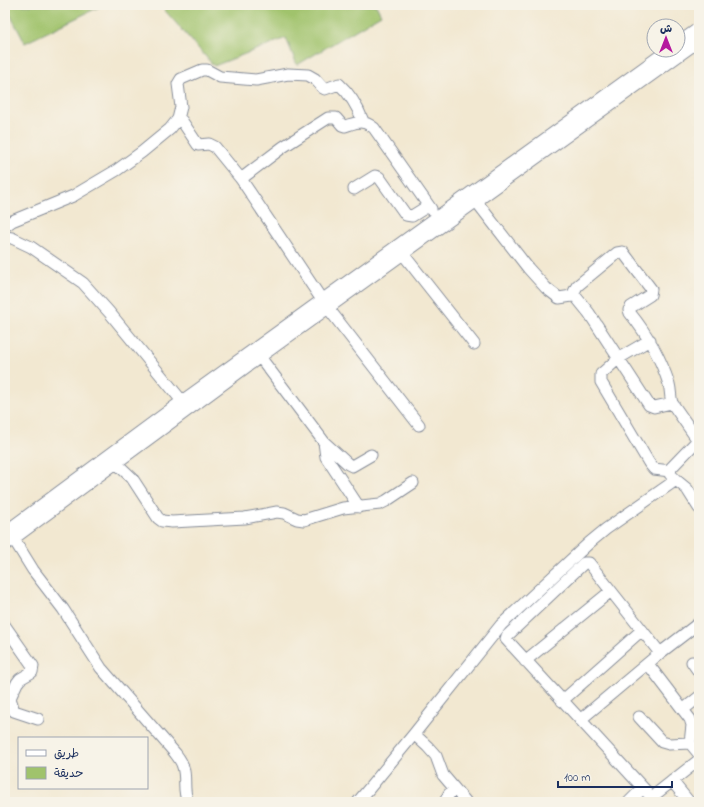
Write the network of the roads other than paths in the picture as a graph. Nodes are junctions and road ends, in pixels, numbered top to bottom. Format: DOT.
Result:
graph roads {
  1 [pos="699,28"];
  2 [pos="686,37"];
  3 [pos="699,41"];
  4 [pos="657,58"];
  5 [pos="178,119"];
  6 [pos="363,121"];
  7 [pos="241,179"];
  8 [pos="354,189"];
  9 [pos="476,201"];
  10 [pos="5,226"];
  11 [pos="5,237"];
  12 [pos="403,254"];
  13 [pos="572,296"];
  14 [pos="325,304"];
  15 [pos="650,340"];
  16 [pos="474,344"];
  17 [pos="260,357"];
  18 [pos="619,358"];
  19 [pos="182,401"];
  20 [pos="672,403"];
  21 [pos="419,425"];
  22 [pos="324,442"];
  23 [pos="371,455"];
  24 [pos="116,462"];
  25 [pos="670,471"];
  26 [pos="676,480"];
  27 [pos="413,483"];
  28 [pos="359,507"];
  29 [pos="699,508"];
  30 [pos="7,534"];
  31 [pos="611,591"];
  32 [pos="699,623"];
  33 [pos="5,626"];
  34 [pos="642,630"];
  35 [pos="660,653"];
  36 [pos="525,661"];
  37 [pos="692,662"];
  38 [pos="648,664"];
  39 [pos="699,672"];
  40 [pos="699,697"];
  41 [pos="562,701"];
  42 [pos="684,709"];
  43 [pos="639,717"];
  44 [pos="38,719"];
  45 [pos="580,720"];
  46 [pos="414,734"];
  47 [pos="690,743"];
  48 [pos="699,754"];
  49 [pos="699,760"];
  50 [pos="672,781"];
  51 [pos="643,788"];
  52 [pos="455,789"];
  53 [pos="654,799"];
  54 [pos="360,801"];
  55 [pos="188,802"];
  56 [pos="445,802"];
  57 [pos="466,802"];
  58 [pos="629,802"];
  59 [pos="689,802"];
  1 -- 2 [label="street"];
  3 -- 9 [label="street"];
  4 -- 14 [label="street"];
  5 -- 6 [label="street"];
  5 -- 7 [label="street"];
  5 -- 10 [label="street"];
  6 -- 7 [label="street"];
  6 -- 8 [label="street"];
  7 -- 14 [label="street"];
  9 -- 12 [label="street"];
  9 -- 13 [label="street"];
  11 -- 19 [label="street"];
  12 -- 14 [label="street"];
  12 -- 16 [label="street"];
  13 -- 15 [label="street"];
  13 -- 18 [label="street"];
  14 -- 17 [label="street"];
  14 -- 19 [label="street"];
  14 -- 21 [label="street"];
  15 -- 18 [label="street"];
  15 -- 20 [label="street"];
  17 -- 22 [label="street"];
  17 -- 24 [label="street"];
  18 -- 20 [label="street"];
  18 -- 25 [label="street"];
  19 -- 30 [label="street"];
  20 -- 25 [label="street"];
  22 -- 23 [label="street"];
  22 -- 28 [label="street"];
  24 -- 28 [label="street"];
  24 -- 30 [label="street"];
  25 -- 26 [label="street"];
  26 -- 29 [label="street"];
  26 -- 46 [label="street"];
  27 -- 28 [label="street"];
  30 -- 55 [label="street"];
  31 -- 34 [label="street"];
  31 -- 36 [label="street"];
  31 -- 36 [label="street"];
  32 -- 35 [label="street"];
  33 -- 44 [label="street"];
  34 -- 35 [label="street"];
  34 -- 41 [label="street"];
  35 -- 38 [label="street"];
  36 -- 41 [label="street"];
  37 -- 39 [label="street"];
  38 -- 42 [label="street"];
  38 -- 45 [label="street"];
  40 -- 42 [label="street"];
  41 -- 45 [label="street"];
  42 -- 47 [label="street"];
  43 -- 47 [label="street"];
  45 -- 51 [label="street"];
  46 -- 52 [label="street"];
  46 -- 54 [label="street"];
  47 -- 48 [label="street"];
  49 -- 50 [label="street"];
  50 -- 53 [label="street"];
  50 -- 59 [label="street"];
  51 -- 53 [label="street"];
  51 -- 58 [label="street"];
  52 -- 56 [label="street"];
  52 -- 57 [label="street"];
}
